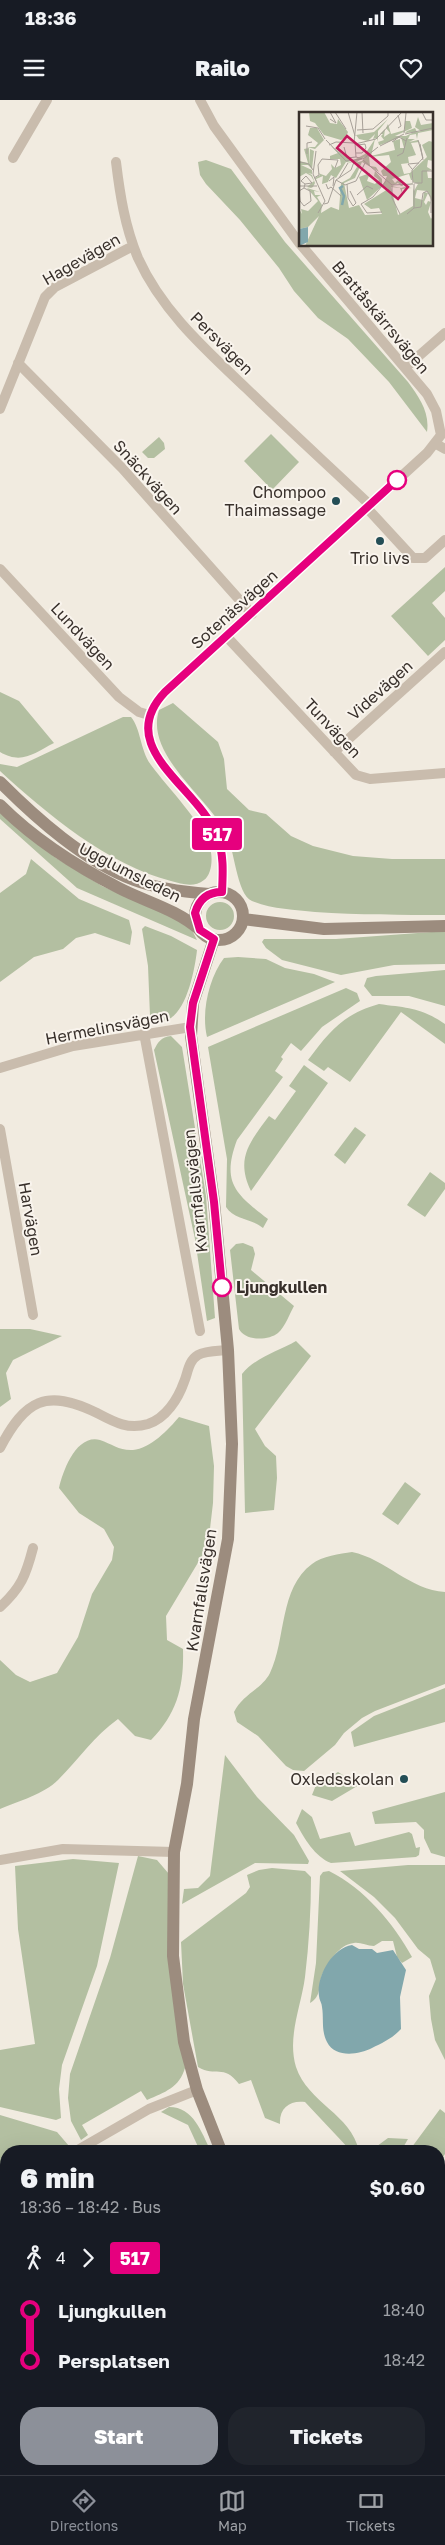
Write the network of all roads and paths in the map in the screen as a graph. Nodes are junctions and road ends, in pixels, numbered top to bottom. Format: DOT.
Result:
graph roads {
  1 [pos="47,100"];
  2 [pos="200,100"];
  3 [pos="13,158"];
  4 [pos="116,162"];
  5 [pos="299,243"];
  6 [pos="133,246"];
  7 [pos="302,246"];
  8 [pos="445,333"];
  9 [pos="18,363"];
  10 [pos="405,368"];
  11 [pos="0,409"];
  12 [pos="440,410"];
  13 [pos="440,446"];
  14 [pos="368,507"];
  15 [pos="445,540"];
  16 [pos="0,569"];
  17 [pos="252,614"];
  18 [pos="226,636"];
  19 [pos="445,652"];
  20 [pos="149,715"];
  21 [pos="334,752"];
  22 [pos="445,773"];
  23 [pos="0,782"];
  24 [pos="0,805"];
  25 [pos="215,893"];
  26 [pos="243,919"];
  27 [pos="445,926"];
  28 [pos="200,930"];
  29 [pos="214,939"];
  30 [pos="190,1027"];
  31 [pos="144,1033"];
  32 [pos="0,1068"];
  33 [pos="0,1130"];
  34 [pos="33,1314"];
  35 [pos="200,1331"];
  36 [pos="228,1350"];
  37 [pos="0,1448"];
  38 [pos="33,1548"];
  39 [pos="0,1607"];
  40 [pos="174,1852"];
  41 [pos="0,1860"];
  42 [pos="197,2090"];
  43 [pos="86,2145"];
  44 [pos="219,2145"];
  1 -- 3 [label="street"];
  2 -- 5 [label="street, Brattåskärrsvägen"];
  4 -- 6 [label="street, Persvägen"];
  6 -- 9 [label="street, Hagevägen"];
  6 -- 14 [label="street, Persvägen"];
  7 -- 10 [label="street, Brattåskärrsvägen"];
  8 -- 10 [label="street"];
  9 -- 11 [label="street, Hagevägen"];
  9 -- 17 [label="street, Snäckvägen"];
  10 -- 12 [label="street, Brattåskärrsvägen"];
  12 -- 13 [label="street, Sotenäsvägen"];
  13 -- 14 [label="street, Sotenäsvägen"];
  14 -- 15 [label="street, Persvägen"];
  14 -- 17 [label="street, Sotenäsvägen"];
  16 -- 20 [label="street, Lundvägen"];
  17 -- 18 [label="street, Sotenäsvägen"];
  18 -- 20 [label="street, Sotenäsvägen"];
  18 -- 21 [label="street, Tunvägen"];
  19 -- 21 [label="street, Videvägen"];
  20 -- 25 [label="street"];
  21 -- 22 [label="street, Tunvägen"];
  23 -- 25 [label="street, Ugglumsleden"];
  24 -- 28 [label="street, Ugglumsleden"];
  25 -- 26 [label="street"];
  25 -- 28 [label="street, Ugglumsleden"];
  26 -- 27 [label="street"];
  26 -- 29 [label="street"];
  28 -- 29 [label="street, Ugglumsleden"];
  29 -- 30 [label="street, Kvarnfallsvägen"];
  30 -- 31 [label="street, Hermelinsvägen"];
  30 -- 36 [label="street, Kvarnfallsvägen"];
  31 -- 32 [label="street, Hermelinsvägen"];
  31 -- 35 [label="street"];
  33 -- 34 [label="street, Harvägen"];
  36 -- 37 [label="street"];
  36 -- 40 [label="street, Kvarnfallsvägen"];
  38 -- 39 [label="street"];
  40 -- 41 [label="street"];
  40 -- 42 [label="street, Kvarnfallsvägen"];
  42 -- 43 [label="street"];
  42 -- 44 [label="street, Kvarnfallsvägen"];
}
